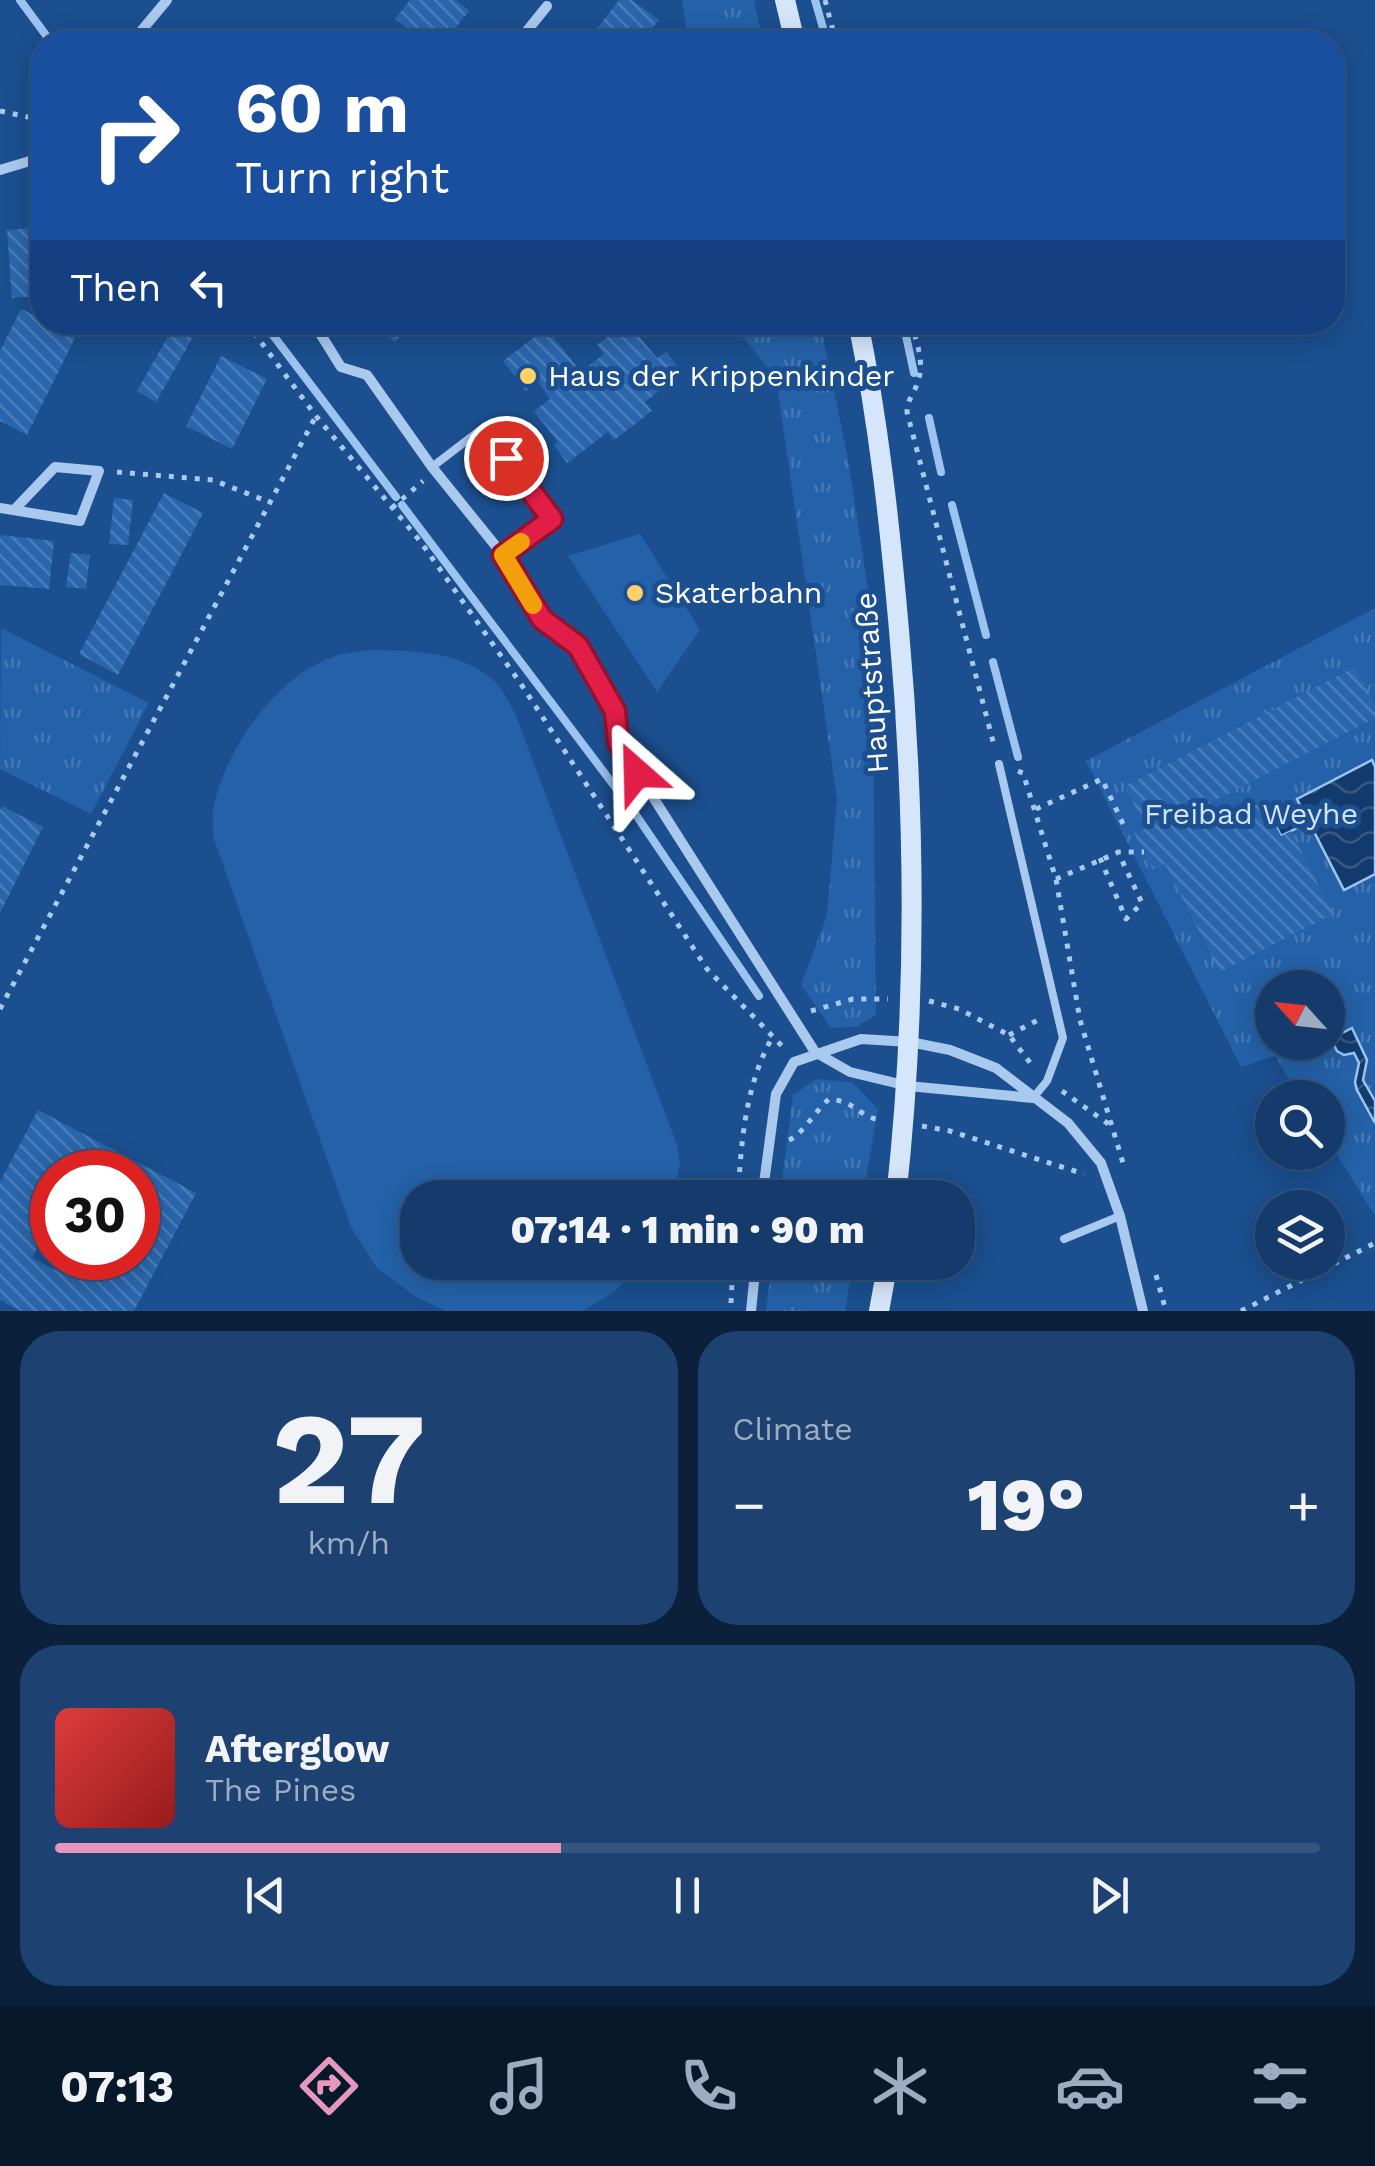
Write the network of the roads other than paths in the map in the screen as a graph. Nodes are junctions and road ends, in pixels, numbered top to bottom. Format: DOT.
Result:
graph roads {
  1 [pos="167,0"];
  2 [pos="784,0"];
  3 [pos="547,6"];
  4 [pos="142,30"];
  5 [pos="528,30"];
  6 [pos="792,30"];
  7 [pos="30,161"];
  8 [pos="0,170"];
  9 [pos="321,335"];
  10 [pos="860,335"];
  11 [pos="434,469"];
  12 [pos="0,508"];
  13 [pos="15,509"];
  14 [pos="503,555"];
  15 [pos="999,764"];
  16 [pos="910,1042"];
  17 [pos="815,1052"];
  18 [pos="908,1086"];
  19 [pos="1034,1098"];
  20 [pos="764,1180"];
  21 [pos="898,1180"];
  22 [pos="1120,1216"];
  23 [pos="1064,1239"];
  24 [pos="754,1280"];
  25 [pos="885,1280"];
  26 [pos="751,1311"];
  27 [pos="880,1311"];
  28 [pos="1143,1311"];
  1 -- 4 [label="street"];
  2 -- 6 [label="main road"];
  3 -- 5 [label="street"];
  7 -- 8 [label="street"];
  9 -- 11 [label="street"];
  10 -- 16 [label="main road, Hauptstraße"];
  11 -- 14 [label="street"];
  11 -- 14 [label="lane"];
  12 -- 13 [label="street"];
  13 -- 13 [label="street"];
  14 -- 17 [label="street"];
  15 -- 19 [label="lane"];
  16 -- 17 [label="street"];
  16 -- 18 [label="main road, Hauptstraße"];
  16 -- 19 [label="street"];
  17 -- 18 [label="street"];
  17 -- 20 [label="street"];
  18 -- 19 [label="street"];
  18 -- 21 [label="main road, Hauptstraße"];
  19 -- 22 [label="street"];
  22 -- 23 [label="lane"];
  22 -- 28 [label="street"];
  24 -- 26 [label="street"];
  25 -- 27 [label="main road"];
}
